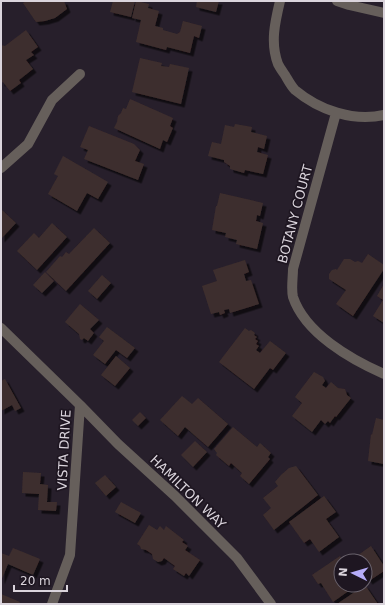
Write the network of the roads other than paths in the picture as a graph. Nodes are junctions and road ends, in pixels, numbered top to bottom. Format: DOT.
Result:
graph roads {
  1 [pos="280,1"];
  2 [pos="337,1"];
  3 [pos="384,13"];
  4 [pos="80,74"];
  5 [pos="336,113"];
  6 [pos="384,115"];
  7 [pos="1,168"];
  8 [pos="1,328"];
  9 [pos="384,374"];
  10 [pos="80,405"];
  11 [pos="52,604"];
  12 [pos="270,604"];
  1 -- 5 [label="street"];
  2 -- 3 [label="street"];
  4 -- 7 [label="street"];
  5 -- 6 [label="street"];
  5 -- 9 [label="street, BOTANY COURT"];
  8 -- 10 [label="street, VISTA DRIVE"];
  10 -- 11 [label="street, VISTA DRIVE"];
  10 -- 12 [label="street, HAMILTON WAY"];
}
